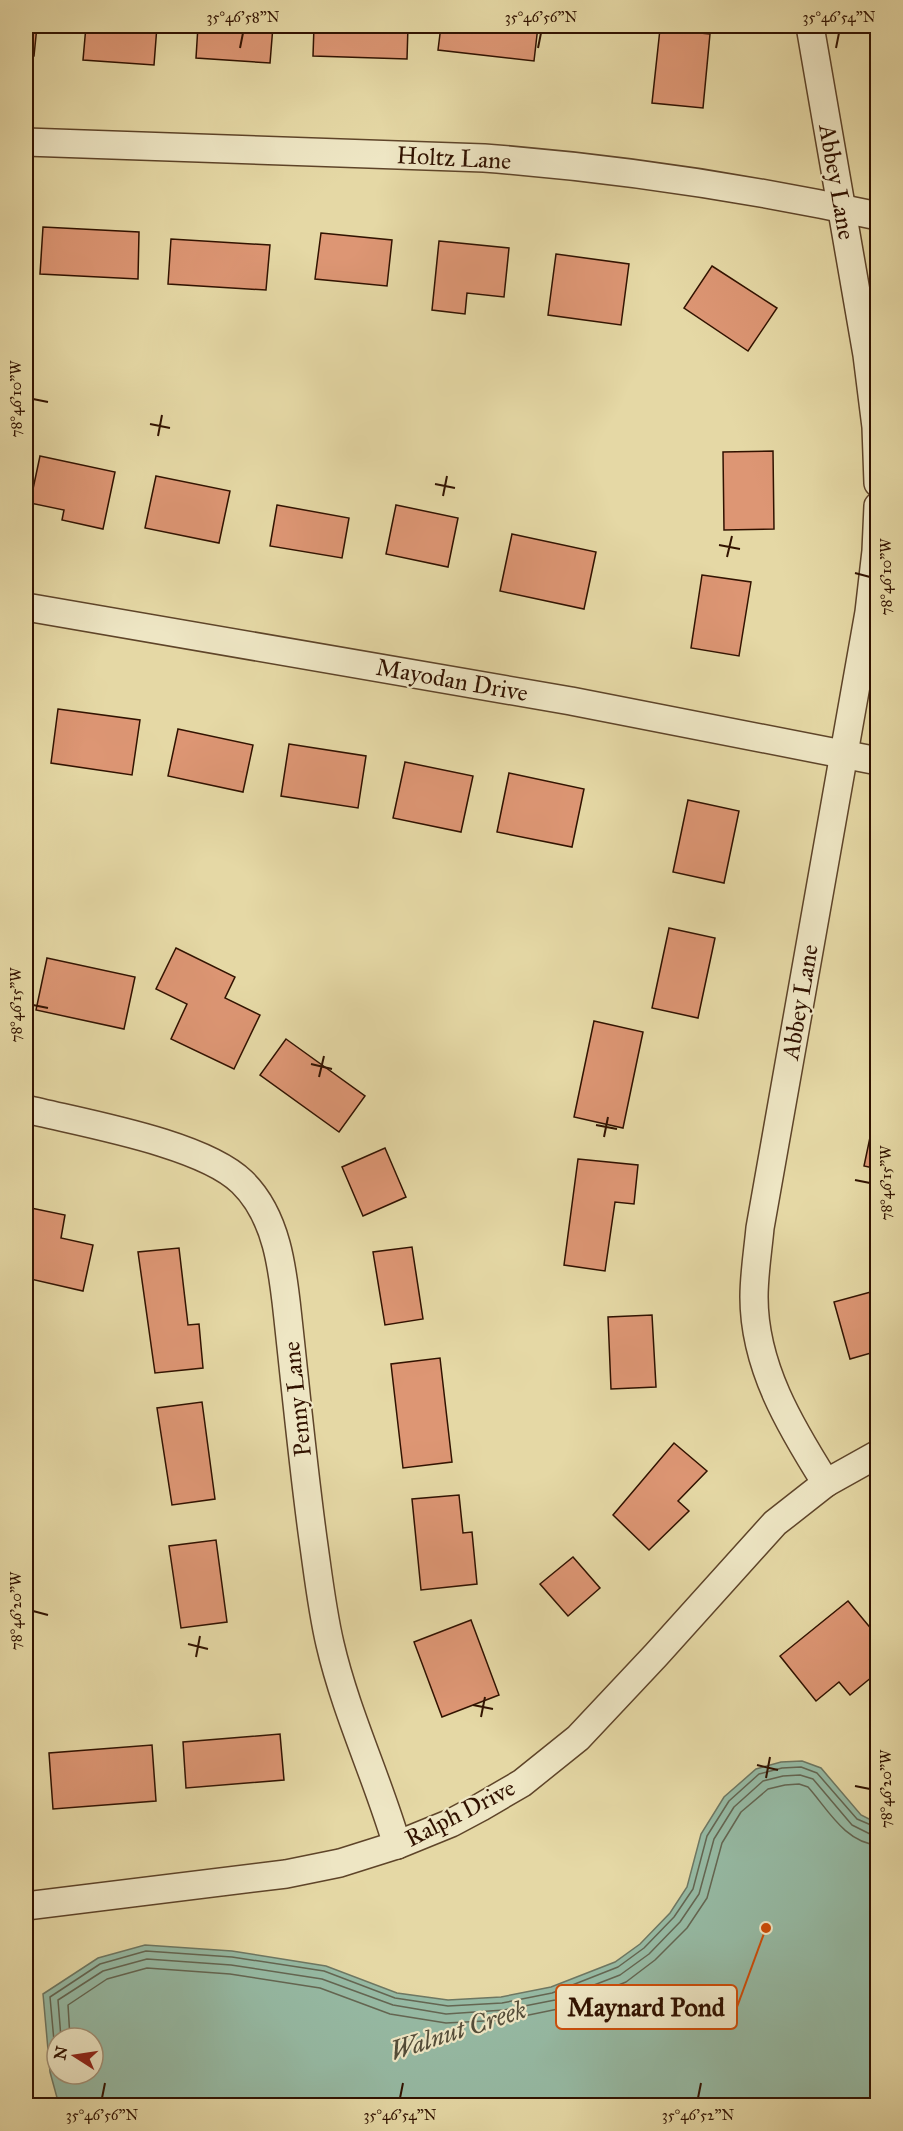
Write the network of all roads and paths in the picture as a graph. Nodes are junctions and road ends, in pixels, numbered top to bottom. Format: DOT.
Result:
graph roads {
  1 [pos="810,26"];
  2 [pos="26,142"];
  3 [pos="841,208"];
  4 [pos="878,216"];
  5 [pos="878,483"];
  6 [pos="878,506"];
  7 [pos="26,607"];
  8 [pos="843,754"];
  9 [pos="878,761"];
  10 [pos="26,1109"];
  11 [pos="878,1454"];
  12 [pos="826,1483"];
  13 [pos="397,1845"];
  14 [pos="26,1906"];
  1 -- 3 [label="street, Abbey Lane"];
  2 -- 3 [label="street, Holtz Lane"];
  3 -- 4 [label="street, Holtz Lane"];
  3 -- 5 [label="street, Abbey Lane"];
  6 -- 8 [label="street, Abbey Lane"];
  7 -- 8 [label="street, Mayodan Drive"];
  8 -- 9 [label="street, Mayodan Drive"];
  8 -- 12 [label="street, Abbey Lane"];
  10 -- 13 [label="street, Penny Lane"];
  11 -- 12 [label="street, Ralph Drive"];
  12 -- 13 [label="street, Ralph Drive"];
  13 -- 14 [label="street, Ralph Drive"];
}
